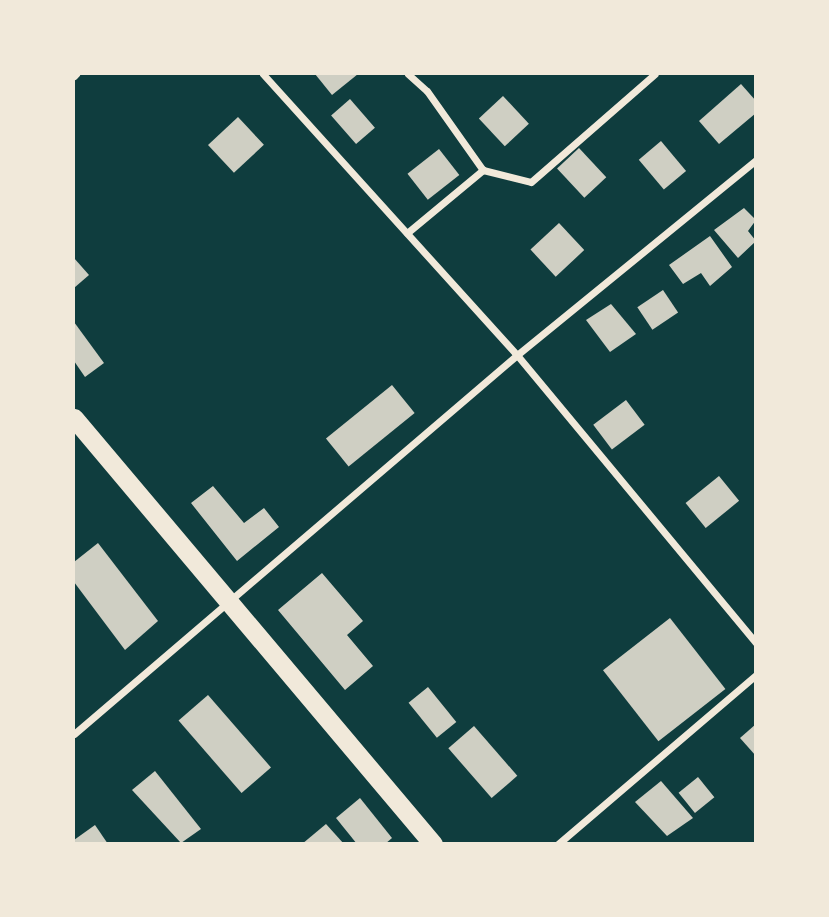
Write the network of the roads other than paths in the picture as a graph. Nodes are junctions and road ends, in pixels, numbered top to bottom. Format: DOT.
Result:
graph roads {
  1 [pos="262,74"];
  2 [pos="408,74"];
  3 [pos="655,74"];
  4 [pos="755,160"];
  5 [pos="483,170"];
  6 [pos="407,233"];
  7 [pos="517,355"];
  8 [pos="74,418"];
  9 [pos="228,604"];
  10 [pos="755,643"];
  11 [pos="755,675"];
  12 [pos="74,734"];
  13 [pos="433,844"];
  14 [pos="558,844"];
  1 -- 6 [label="street"];
  2 -- 5 [label="street"];
  3 -- 5 [label="street"];
  4 -- 7 [label="street"];
  5 -- 6 [label="street"];
  6 -- 7 [label="street"];
  7 -- 9 [label="street"];
  7 -- 10 [label="street"];
  8 -- 9 [label="highway"];
  9 -- 12 [label="street"];
  9 -- 13 [label="highway"];
  11 -- 14 [label="street"];
}
